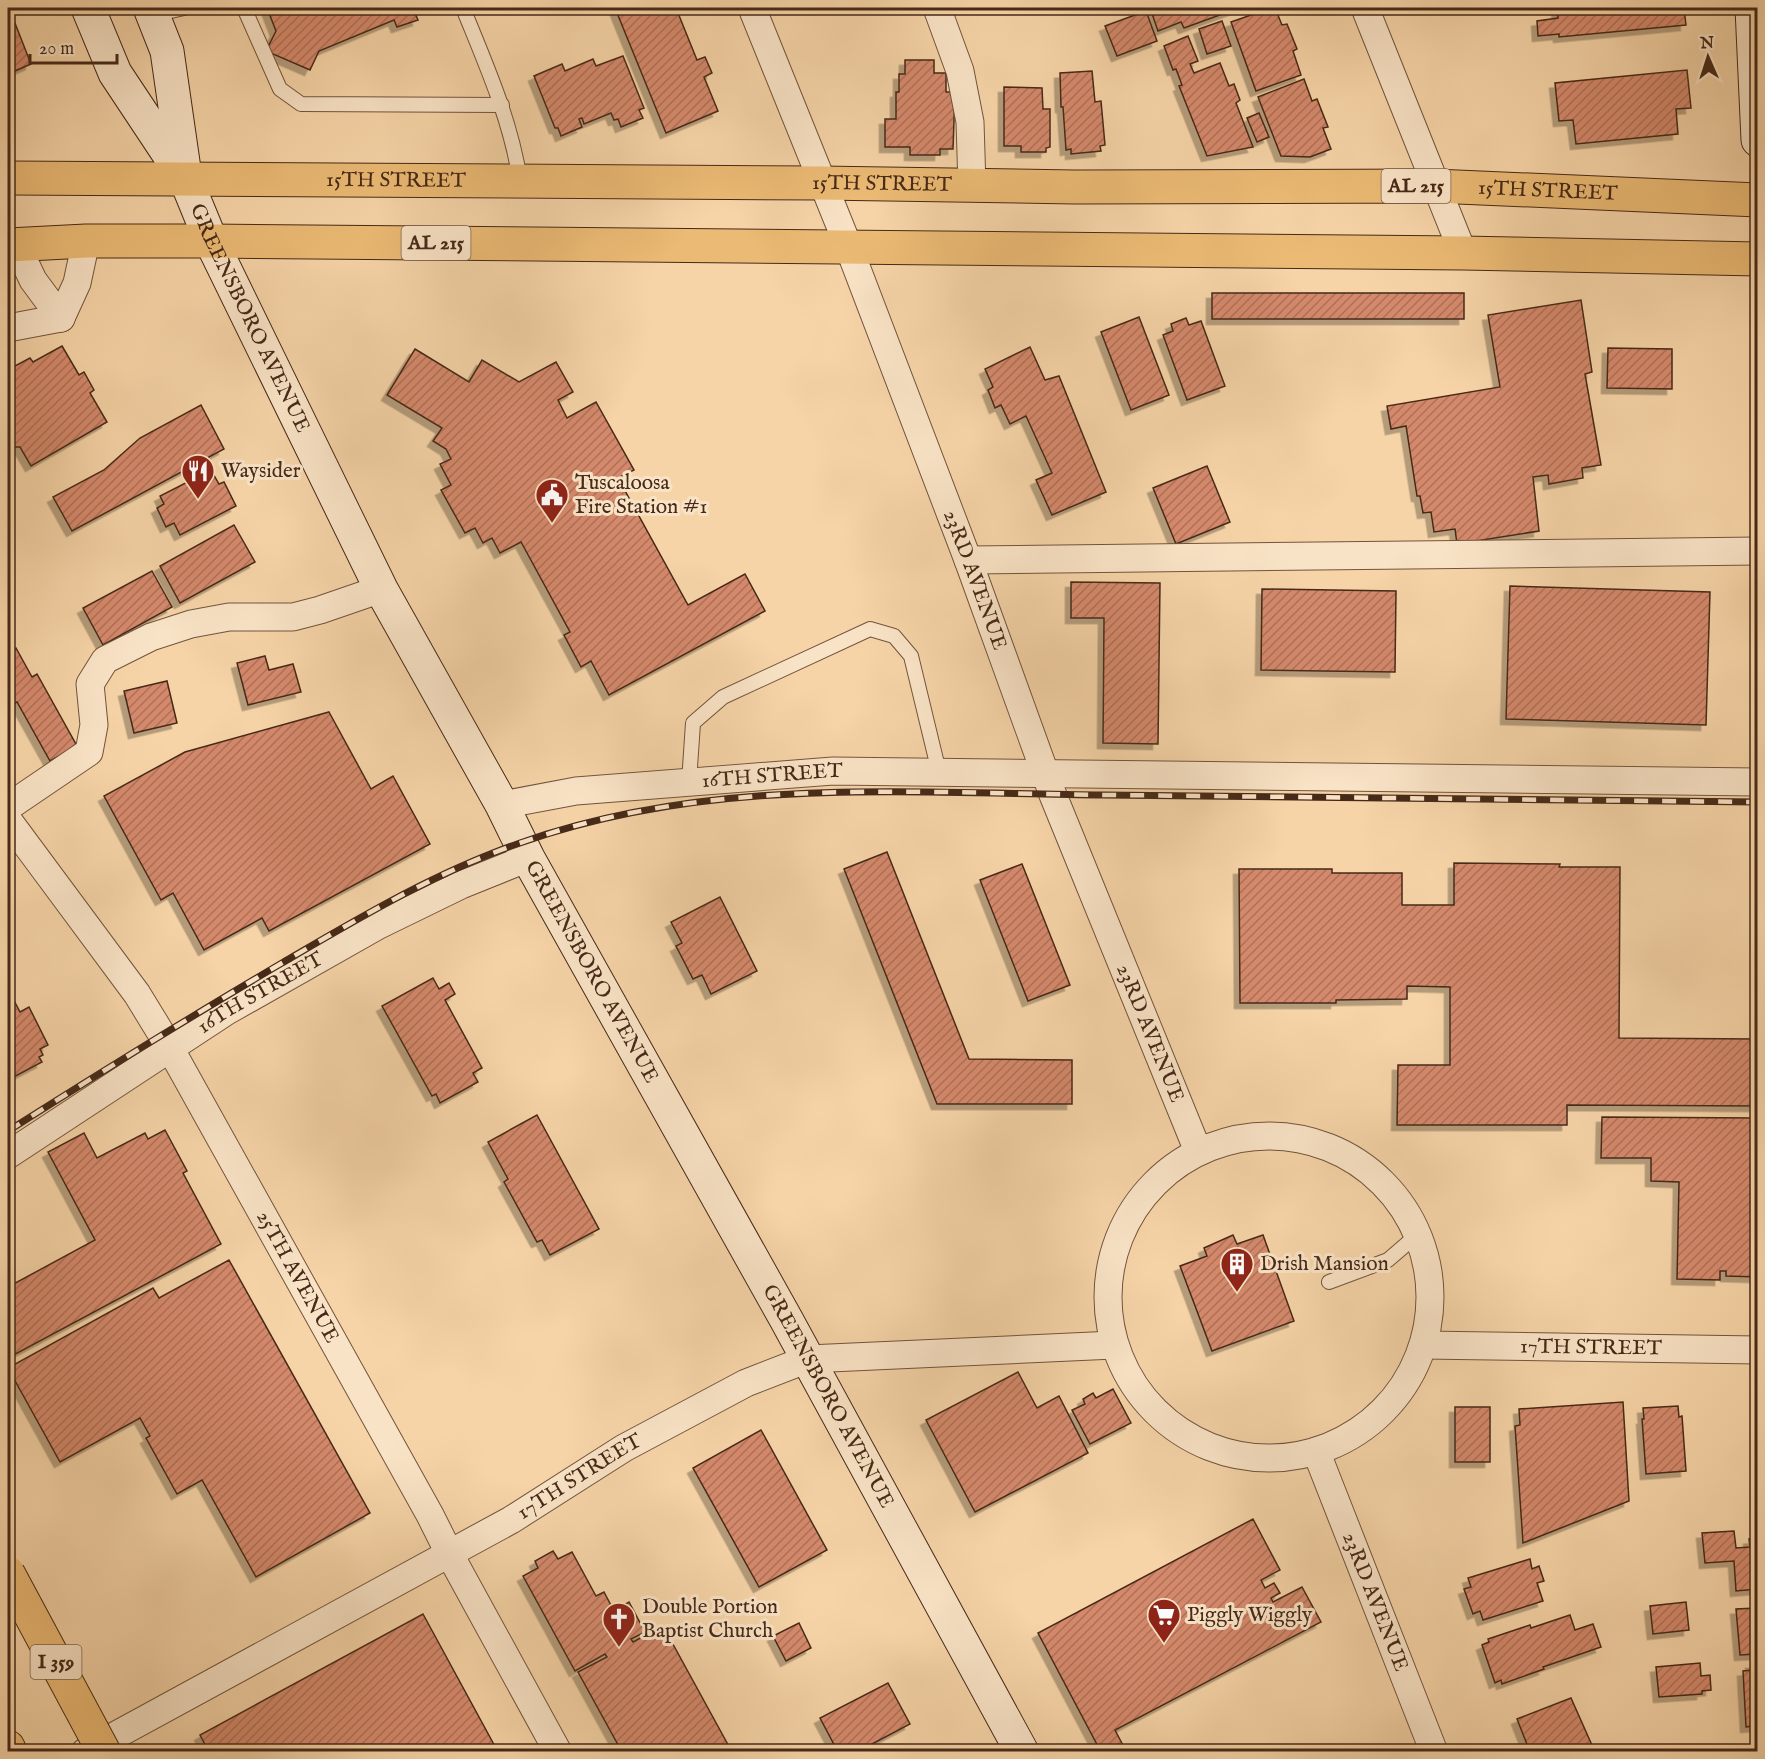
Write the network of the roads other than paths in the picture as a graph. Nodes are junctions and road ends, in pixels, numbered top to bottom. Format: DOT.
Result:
graph roads {
  1 [pos="88,8"];
  2 [pos="244,8"];
  3 [pos="464,8"];
  4 [pos="752,8"];
  5 [pos="937,8"];
  6 [pos="1365,8"];
  7 [pos="1752,8"];
  8 [pos="162,10"];
  9 [pos="502,105"];
  10 [pos="1758,140"];
  11 [pos="8,177"];
  12 [pos="186,180"];
  13 [pos="520,181"];
  14 [pos="821,183"];
  15 [pos="972,186"];
  16 [pos="1435,186"];
  17 [pos="1758,200"];
  18 [pos="86,241"];
  19 [pos="211,241"];
  20 [pos="12,245"];
  21 [pos="849,248"];
  22 [pos="1463,253"];
  23 [pos="1758,259"];
  24 [pos="61,318"];
  25 [pos="8,328"];
  26 [pos="1758,551"];
  27 [pos="968,560"];
  28 [pos="381,589"];
  29 [pos="939,772"];
  30 [pos="1044,773"];
  31 [pos="689,782"];
  32 [pos="1758,782"];
  33 [pos="502,805"];
  34 [pos="8,807"];
  35 [pos="8,820"];
  36 [pos="528,858"];
  37 [pos="170,1048"];
  38 [pos="1198,1151"];
  39 [pos="8,1155"];
  40 [pos="1417,1235"];
  41 [pos="1329,1282"];
  42 [pos="1114,1345"];
  43 [pos="1423,1345"];
  44 [pos="1758,1350"];
  45 [pos="808,1359"];
  46 [pos="1316,1451"];
  47 [pos="449,1553"];
  48 [pos="8,1574"];
  49 [pos="8,1748"];
  50 [pos="10,1752"];
  51 [pos="85,1752"];
  52 [pos="104,1752"];
  53 [pos="558,1752"];
  54 [pos="1022,1752"];
  55 [pos="1434,1752"];
  1 -- 12 [label="main road, GREENSBORO AVENUE"];
  2 -- 9 [label="lane"];
  3 -- 9 [label="lane"];
  4 -- 14 [label="street, 23RD AVENUE"];
  5 -- 15 [label="street"];
  6 -- 16 [label="street"];
  7 -- 10 [label="main road"];
  8 -- 12 [label="main road, GREENSBORO AVENUE"];
  9 -- 13 [label="lane"];
  11 -- 12 [label="main road, 15TH STREET"];
  12 -- 13 [label="main road, 15TH STREET / AL 215"];
  12 -- 19 [label="main road, GREENSBORO AVENUE"];
  13 -- 14 [label="main road, 15TH STREET / AL 215"];
  14 -- 15 [label="main road, 15TH STREET / AL 215"];
  14 -- 21 [label="street, 23RD AVENUE"];
  15 -- 16 [label="main road, 15TH STREET / AL 215"];
  16 -- 17 [label="main road, 15TH STREET / AL 215"];
  16 -- 22 [label="street"];
  18 -- 19 [label="main road"];
  18 -- 20 [label="main road"];
  18 -- 24 [label="street"];
  19 -- 21 [label="main road, AL 215"];
  19 -- 28 [label="main road, GREENSBORO AVENUE"];
  20 -- 24 [label="street"];
  21 -- 22 [label="main road, AL 215"];
  21 -- 27 [label="street, 23RD AVENUE"];
  22 -- 23 [label="main road, AL 215"];
  24 -- 25 [label="street"];
  26 -- 27 [label="street"];
  27 -- 30 [label="street, 23RD AVENUE"];
  28 -- 33 [label="main road, GREENSBORO AVENUE"];
  28 -- 34 [label="street"];
  29 -- 30 [label="street, 16TH STREET"];
  29 -- 31 [label="street, 16TH STREET"];
  29 -- 31 [label="lane"];
  30 -- 32 [label="street, 16TH STREET"];
  30 -- 38 [label="street, 23RD AVENUE"];
  31 -- 33 [label="street, 16TH STREET"];
  33 -- 36 [label="main road, GREENSBORO AVENUE"];
  35 -- 37 [label="street, 25TH AVENUE"];
  36 -- 37 [label="street, 16TH STREET"];
  36 -- 45 [label="main road, GREENSBORO AVENUE"];
  37 -- 39 [label="street, 16TH STREET"];
  37 -- 47 [label="street, 25TH AVENUE"];
  38 -- 40 [label="street"];
  38 -- 42 [label="street"];
  40 -- 41 [label="lane"];
  40 -- 43 [label="street"];
  42 -- 45 [label="street, 17TH STREET"];
  42 -- 46 [label="street"];
  43 -- 44 [label="street, 17TH STREET"];
  43 -- 46 [label="street"];
  45 -- 47 [label="street, 17TH STREET"];
  45 -- 54 [label="main road, GREENSBORO AVENUE"];
  46 -- 55 [label="street, 23RD AVENUE"];
  47 -- 51 [label="street, 17TH STREET"];
  47 -- 53 [label="street, 25TH AVENUE"];
  48 -- 52 [label="main road, I 359, bridge"];
  49 -- 50 [label="main road"];
}
